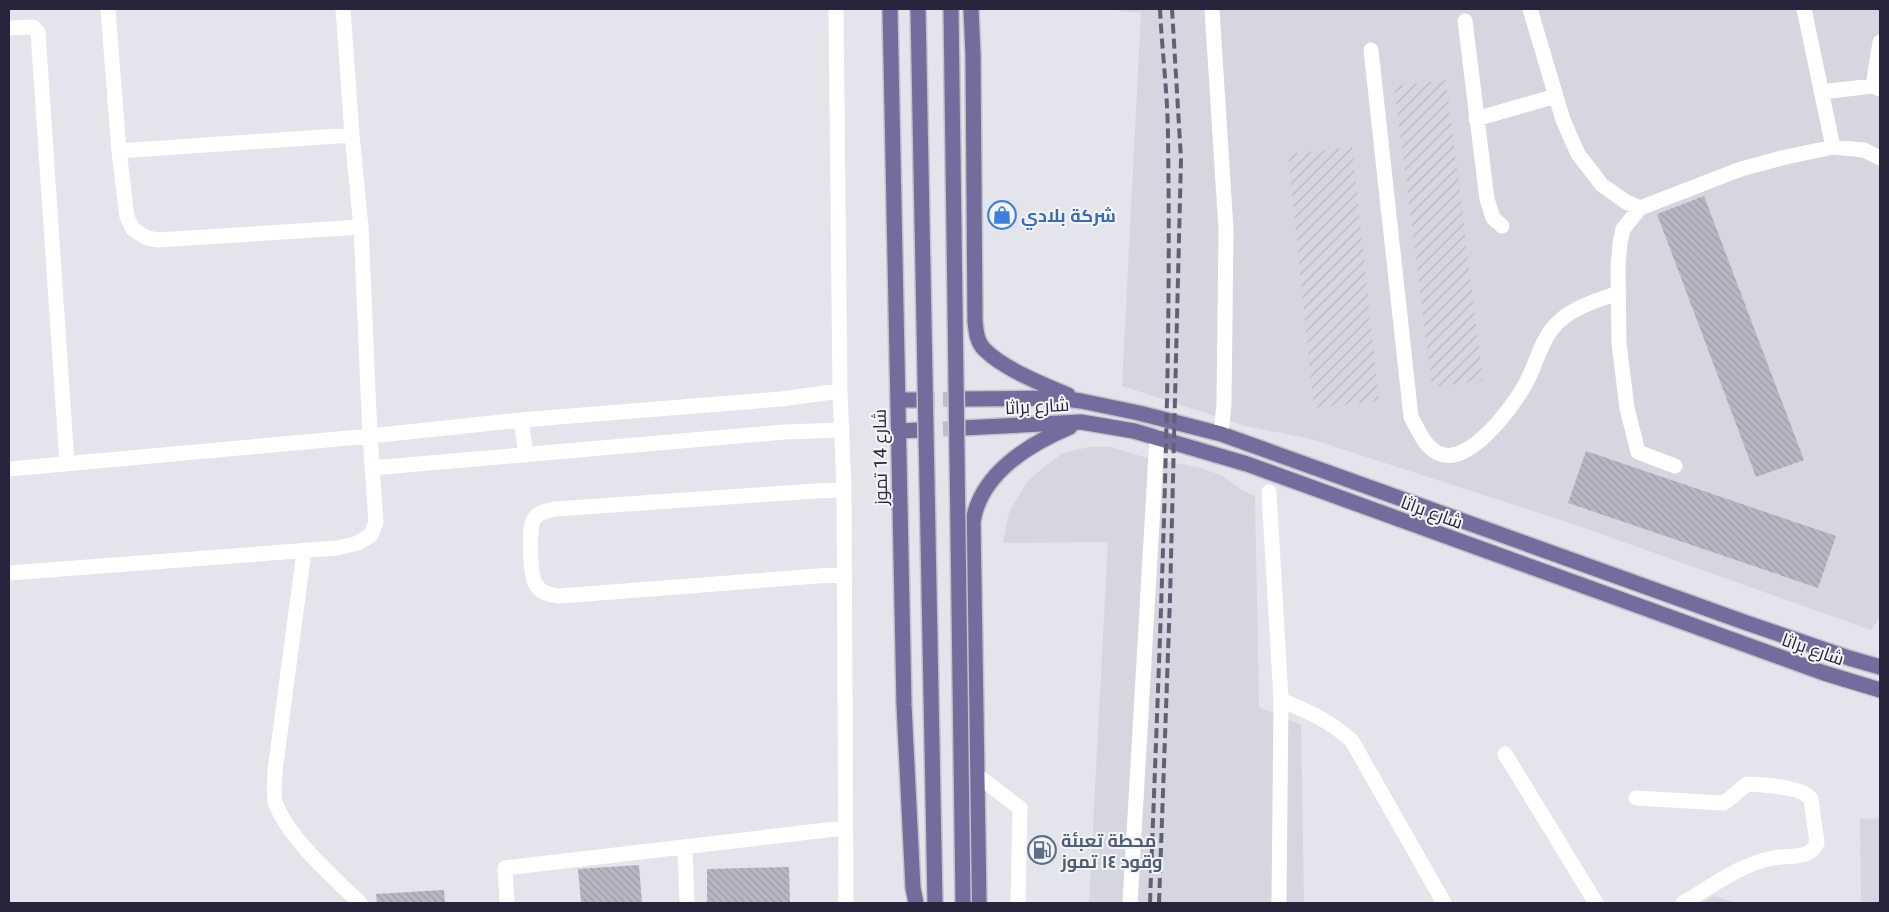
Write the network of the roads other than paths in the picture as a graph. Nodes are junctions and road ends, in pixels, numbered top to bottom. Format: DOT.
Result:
graph roads {
  1 [pos="108,9"];
  2 [pos="343,9"];
  3 [pos="836,9"];
  4 [pos="890,9"];
  5 [pos="918,9"];
  6 [pos="951,9"];
  7 [pos="971,9"];
  8 [pos="1212,9"];
  9 [pos="1530,9"];
  10 [pos="1804,9"];
  11 [pos="1465,22"];
  12 [pos="9,28"];
  13 [pos="1880,42"];
  14 [pos="1371,50"];
  15 [pos="1877,87"];
  16 [pos="1821,92"];
  17 [pos="1556,96"];
  18 [pos="1476,119"];
  19 [pos="352,135"];
  20 [pos="1832,146"];
  21 [pos="119,152"];
  22 [pos="1880,158"];
  23 [pos="1640,208"];
  24 [pos="1502,226"];
  25 [pos="361,227"];
  26 [pos="1618,293"];
  27 [pos="840,391"];
  28 [pos="961,399"];
  29 [pos="898,400"];
  30 [pos="920,400"];
  31 [pos="1081,401"];
  32 [pos="521,420"];
  33 [pos="1081,422"];
  34 [pos="962,428"];
  35 [pos="842,430"];
  36 [pos="920,430"];
  37 [pos="898,432"];
  38 [pos="1221,434"];
  39 [pos="370,436"];
  40 [pos="1158,437"];
  41 [pos="526,455"];
  42 [pos="67,464"];
  43 [pos="1675,466"];
  44 [pos="372,468"];
  45 [pos="9,470"];
  46 [pos="844,489"];
  47 [pos="1269,492"];
  48 [pos="304,551"];
  49 [pos="9,573"];
  50 [pos="844,574"];
  51 [pos="1880,667"];
  52 [pos="1880,690"];
  53 [pos="1281,700"];
  54 [pos="1505,754"];
  55 [pos="978,776"];
  56 [pos="1636,798"];
  57 [pos="844,828"];
  58 [pos="685,847"];
  59 [pos="360,903"];
  60 [pos="507,903"];
  61 [pos="687,903"];
  62 [pos="846,903"];
  63 [pos="916,903"];
  64 [pos="935,903"];
  65 [pos="963,903"];
  66 [pos="979,903"];
  67 [pos="1018,903"];
  68 [pos="1130,903"];
  69 [pos="1279,903"];
  70 [pos="1444,903"];
  71 [pos="1596,903"];
  72 [pos="1683,903"];
  1 -- 21 [label="street"];
  2 -- 19 [label="street"];
  3 -- 27 [label="street"];
  4 -- 29 [label="main road, شارع 14 تموز"];
  5 -- 64 [label="main road, bridge"];
  6 -- 65 [label="main road, bridge"];
  7 -- 31 [label="main road"];
  8 -- 38 [label="street"];
  9 -- 17 [label="street"];
  10 -- 16 [label="street"];
  11 -- 18 [label="street"];
  12 -- 42 [label="street"];
  13 -- 15 [label="street"];
  14 -- 26 [label="street"];
  15 -- 16 [label="street"];
  16 -- 20 [label="street"];
  17 -- 18 [label="street"];
  17 -- 23 [label="street"];
  18 -- 24 [label="street"];
  19 -- 21 [label="street"];
  19 -- 25 [label="street"];
  20 -- 22 [label="street"];
  20 -- 23 [label="street"];
  21 -- 25 [label="street"];
  23 -- 26 [label="street"];
  25 -- 39 [label="street"];
  26 -- 43 [label="street"];
  27 -- 32 [label="street"];
  27 -- 35 [label="street"];
  28 -- 31 [label="main road, شارع براثا"];
  29 -- 30 [label="main road"];
  29 -- 37 [label="main road, شارع 14 تموز"];
  31 -- 38 [label="main road, شارع براثا"];
  32 -- 39 [label="street"];
  32 -- 41 [label="street"];
  33 -- 34 [label="main road, شارع براثا"];
  33 -- 40 [label="main road, شارع براثا"];
  33 -- 55 [label="main road"];
  35 -- 41 [label="street"];
  35 -- 46 [label="street"];
  36 -- 37 [label="main road"];
  37 -- 63 [label="main road, شارع 14 تموز"];
  38 -- 51 [label="main road, شارع براثا"];
  39 -- 42 [label="street"];
  39 -- 44 [label="street"];
  40 -- 52 [label="main road, شارع براثا"];
  40 -- 68 [label="street"];
  41 -- 44 [label="street"];
  42 -- 45 [label="street"];
  44 -- 48 [label="street"];
  46 -- 50 [label="street"];
  46 -- 50 [label="street"];
  47 -- 53 [label="street"];
  48 -- 49 [label="street"];
  48 -- 59 [label="street"];
  50 -- 57 [label="street"];
  53 -- 69 [label="street"];
  53 -- 70 [label="street"];
  54 -- 71 [label="street"];
  55 -- 66 [label="main road"];
  55 -- 67 [label="street"];
  56 -- 72 [label="street"];
  57 -- 58 [label="street"];
  57 -- 62 [label="street"];
  58 -- 60 [label="street"];
  58 -- 61 [label="street"];
}
